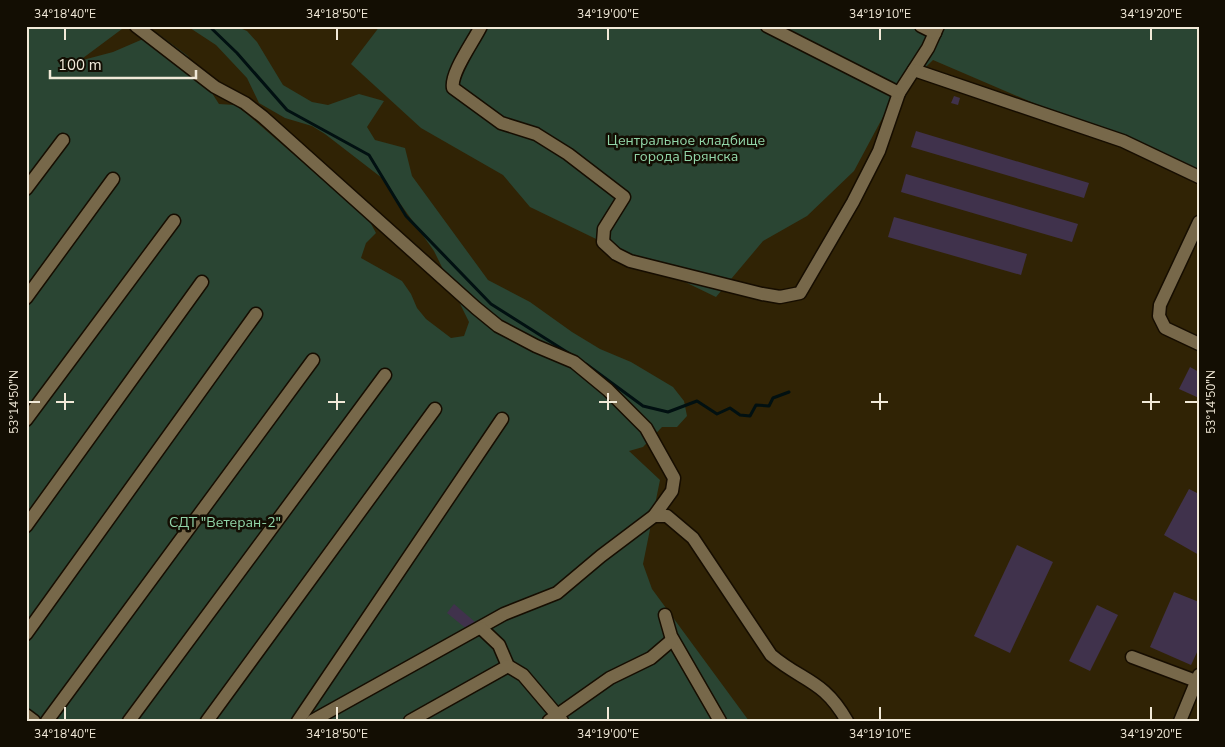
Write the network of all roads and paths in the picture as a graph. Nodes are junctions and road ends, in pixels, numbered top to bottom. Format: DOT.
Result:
graph roads {
  1 [pos="136,26"];
  2 [pos="481,26"];
  3 [pos="767,26"];
  4 [pos="922,26"];
  5 [pos="937,30"];
  6 [pos="914,70"];
  7 [pos="899,93"];
  8 [pos="63,140"];
  9 [pos="1199,177"];
  10 [pos="113,179"];
  11 [pos="26,189"];
  12 [pos="174,221"];
  13 [pos="1199,222"];
  14 [pos="202,282"];
  15 [pos="26,298"];
  16 [pos="256,314"];
  17 [pos="1199,344"];
  18 [pos="314,360"];
  19 [pos="385,375"];
  20 [pos="435,409"];
  21 [pos="502,419"];
  22 [pos="26,420"];
  23 [pos="654,516"];
  24 [pos="26,526"];
  25 [pos="665,615"];
  26 [pos="481,628"];
  27 [pos="26,634"];
  28 [pos="672,640"];
  29 [pos="1132,657"];
  30 [pos="508,666"];
  31 [pos="1197,678"];
  32 [pos="26,715"];
  33 [pos="557,719"];
  34 [pos="34,721"];
  35 [pos="47,721"];
  36 [pos="129,721"];
  37 [pos="207,721"];
  38 [pos="298,721"];
  39 [pos="312,721"];
  40 [pos="410,721"];
  41 [pos="720,721"];
  42 [pos="847,721"];
  43 [pos="1180,721"];
  1 -- 23 [label="street"];
  2 -- 7 [label="street"];
  3 -- 7 [label="street"];
  4 -- 5 [label="street"];
  5 -- 6 [label="street"];
  6 -- 7 [label="street"];
  6 -- 9 [label="street"];
  8 -- 11 [label="street"];
  10 -- 15 [label="street"];
  12 -- 22 [label="street"];
  13 -- 17 [label="street"];
  14 -- 24 [label="street"];
  16 -- 27 [label="street"];
  18 -- 35 [label="street"];
  19 -- 36 [label="street"];
  20 -- 37 [label="street"];
  21 -- 38 [label="street"];
  23 -- 26 [label="street"];
  23 -- 42 [label="street"];
  25 -- 28 [label="street"];
  26 -- 30 [label="street"];
  26 -- 39 [label="street"];
  28 -- 33 [label="street"];
  28 -- 41 [label="street"];
  29 -- 31 [label="street"];
  30 -- 33 [label="street"];
  30 -- 40 [label="street"];
  31 -- 43 [label="street"];
  32 -- 34 [label="street"];
}
